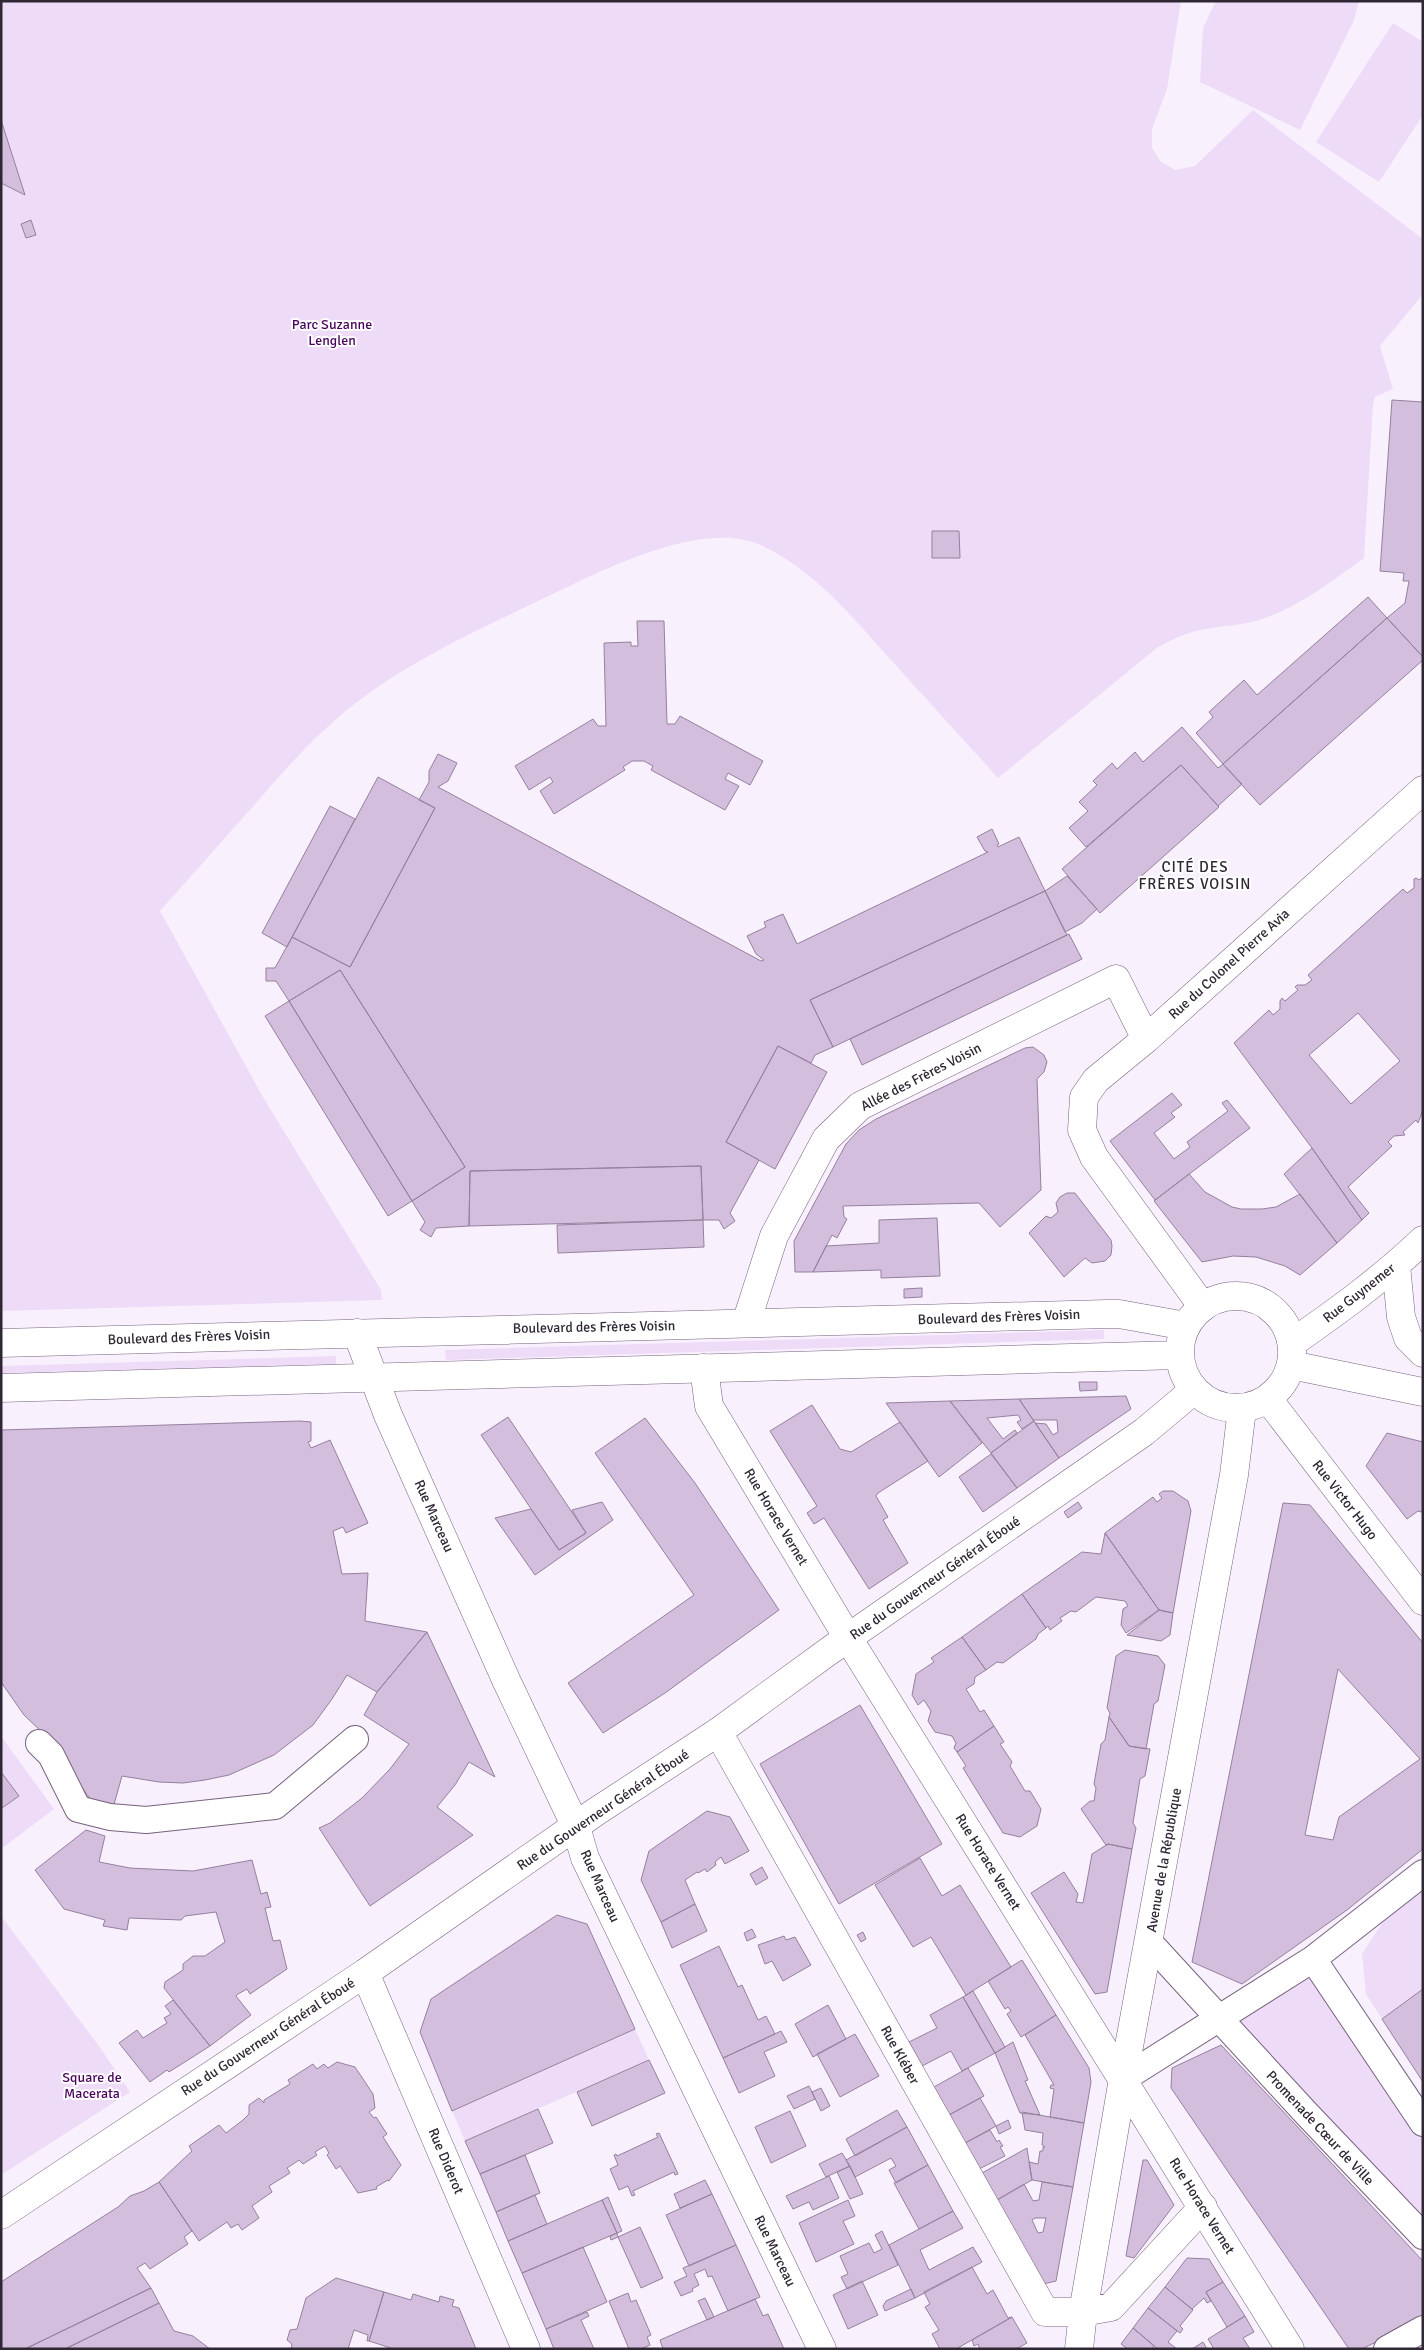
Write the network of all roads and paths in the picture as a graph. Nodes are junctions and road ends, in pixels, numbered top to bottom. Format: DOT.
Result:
graph roads {
  1 [pos="1423,790"];
  2 [pos="1146,1039"];
  3 [pos="1423,1240"];
  4 [pos="1396,1265"];
  5 [pos="1195,1316"];
  6 [pos="746,1323"];
  7 [pos="357,1333"];
  8 [pos="1,1343"];
  9 [pos="1291,1354"];
  10 [pos="1423,1354"];
  11 [pos="1180,1355"];
  12 [pos="704,1368"];
  13 [pos="372,1377"];
  14 [pos="1,1388"];
  15 [pos="1194,1390"];
  16 [pos="1423,1392"];
  17 [pos="1268,1398"];
  18 [pos="1242,1409"];
  19 [pos="1423,1601"];
  20 [pos="848,1638"];
  21 [pos="718,1732"];
  22 [pos="355,1739"];
  23 [pos="39,1743"];
  24 [pos="576,1827"];
  25 [pos="1423,1873"];
  26 [pos="1149,1942"];
  27 [pos="1313,1959"];
  28 [pos="365,1973"];
  29 [pos="1219,2018"];
  30 [pos="1123,2079"];
  31 [pos="1423,2123"];
  32 [pos="1202,2208"];
  33 [pos="1,2215"];
  34 [pos="1423,2236"];
  35 [pos="1083,2312"];
  36 [pos="1423,2329"];
  37 [pos="526,2349"];
  38 [pos="822,2349"];
  39 [pos="1079,2349"];
  40 [pos="1290,2349"];
  41 [pos="1387,2349"];
  1 -- 2 [label="street, Rue du Colonel Pierre Avia"];
  2 -- 5 [label="street, Rue du Colonel Pierre Avia"];
  2 -- 6 [label="street, Allée des Frères Voisin"];
  3 -- 4 [label="street, Rue Guynemer"];
  4 -- 9 [label="street, Rue Guynemer"];
  4 -- 10 [label="street"];
  5 -- 6 [label="street, Boulevard des Frères Voisin"];
  5 -- 9 [label="street"];
  5 -- 11 [label="street"];
  6 -- 7 [label="street, Boulevard des Frères Voisin"];
  7 -- 8 [label="street, Boulevard des Frères Voisin"];
  7 -- 13 [label="street, Rue Marceau"];
  9 -- 16 [label="street"];
  9 -- 17 [label="street"];
  11 -- 12 [label="street"];
  11 -- 15 [label="street"];
  12 -- 13 [label="street"];
  12 -- 20 [label="street, Rue Horace Vernet"];
  13 -- 14 [label="street"];
  13 -- 24 [label="street, Rue Marceau"];
  15 -- 18 [label="street"];
  15 -- 20 [label="street, Rue du Gouverneur Général Éboué"];
  17 -- 18 [label="street"];
  17 -- 19 [label="street, Rue Victor Hugo"];
  18 -- 26 [label="street, Avenue de la République"];
  20 -- 21 [label="street, Rue du Gouverneur Général Éboué"];
  20 -- 30 [label="street, Rue Horace Vernet"];
  21 -- 24 [label="street, Rue du Gouverneur Général Éboué"];
  21 -- 35 [label="street, Rue Kléber"];
  22 -- 23 [label="street"];
  24 -- 28 [label="street, Rue du Gouverneur Général Éboué"];
  24 -- 38 [label="street, Rue Marceau"];
  25 -- 27 [label="street"];
  26 -- 29 [label="street, Promenade Cœur de Ville"];
  26 -- 30 [label="street, Avenue de la République"];
  27 -- 29 [label="street"];
  27 -- 31 [label="street"];
  28 -- 33 [label="street, Rue du Gouverneur Général Éboué"];
  28 -- 37 [label="street, Rue Diderot"];
  29 -- 30 [label="street"];
  29 -- 34 [label="street, Promenade Cœur de Ville"];
  30 -- 32 [label="street, Rue Horace Vernet"];
  30 -- 35 [label="street, Avenue de la République"];
  32 -- 35 [label="street"];
  32 -- 40 [label="street, Rue Horace Vernet"];
  35 -- 39 [label="street"];
  36 -- 41 [label="street"];
}
